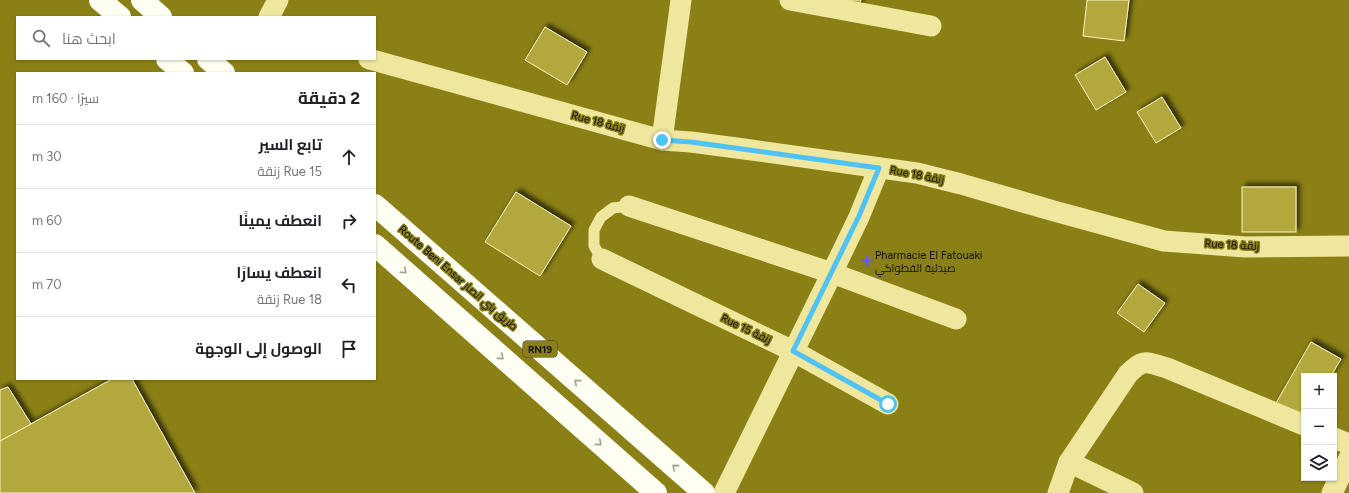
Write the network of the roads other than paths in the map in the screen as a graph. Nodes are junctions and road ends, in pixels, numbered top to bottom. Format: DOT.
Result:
graph roads {
  1 [pos="100,0"];
  2 [pos="142,0"];
  3 [pos="278,0"];
  4 [pos="682,0"];
  5 [pos="790,0"];
  6 [pos="119,16"];
  7 [pos="160,16"];
  8 [pos="270,16"];
  9 [pos="931,26"];
  10 [pos="168,60"];
  11 [pos="209,60"];
  12 [pos="373,60"];
  13 [pos="182,72"];
  14 [pos="223,72"];
  15 [pos="662,140"];
  16 [pos="879,168"];
  17 [pos="376,206"];
  18 [pos="628,206"];
  19 [pos="376,246"];
  20 [pos="1349,246"];
  21 [pos="602,259"];
  22 [pos="832,272"];
  23 [pos="956,319"];
  24 [pos="793,351"];
  25 [pos="888,404"];
  26 [pos="1301,425"];
  27 [pos="1337,439"];
  28 [pos="1349,444"];
  29 [pos="1349,458"];
  30 [pos="1069,462"];
  31 [pos="656,493"];
  32 [pos="704,493"];
  33 [pos="724,493"];
  34 [pos="1058,493"];
  35 [pos="1133,493"];
  36 [pos="1332,493"];
  1 -- 6 [label="highway"];
  2 -- 7 [label="highway"];
  3 -- 8 [label="street"];
  4 -- 15 [label="street"];
  5 -- 9 [label="street"];
  10 -- 13 [label="highway"];
  11 -- 14 [label="highway"];
  12 -- 15 [label="street, Rue 18 زنقة"];
  15 -- 16 [label="street, Rue 18 زنقة"];
  16 -- 20 [label="street, Rue 18 زنقة"];
  16 -- 22 [label="street"];
  32 -- 17 [label="highway, Route Beni Ensar طريق بني انصار / RN19, one-way"];
  18 -- 21 [label="lane"];
  18 -- 22 [label="street"];
  19 -- 31 [label="highway, RN19, one-way"];
  21 -- 24 [label="street, Rue 15 زنقة"];
  22 -- 23 [label="street"];
  22 -- 24 [label="street"];
  24 -- 25 [label="street, Rue 15 زنقة"];
  24 -- 33 [label="street"];
  26 -- 30 [label="street"];
  27 -- 28 [label="street"];
  29 -- 36 [label="street"];
  30 -- 34 [label="street"];
  30 -- 35 [label="street"];
}
